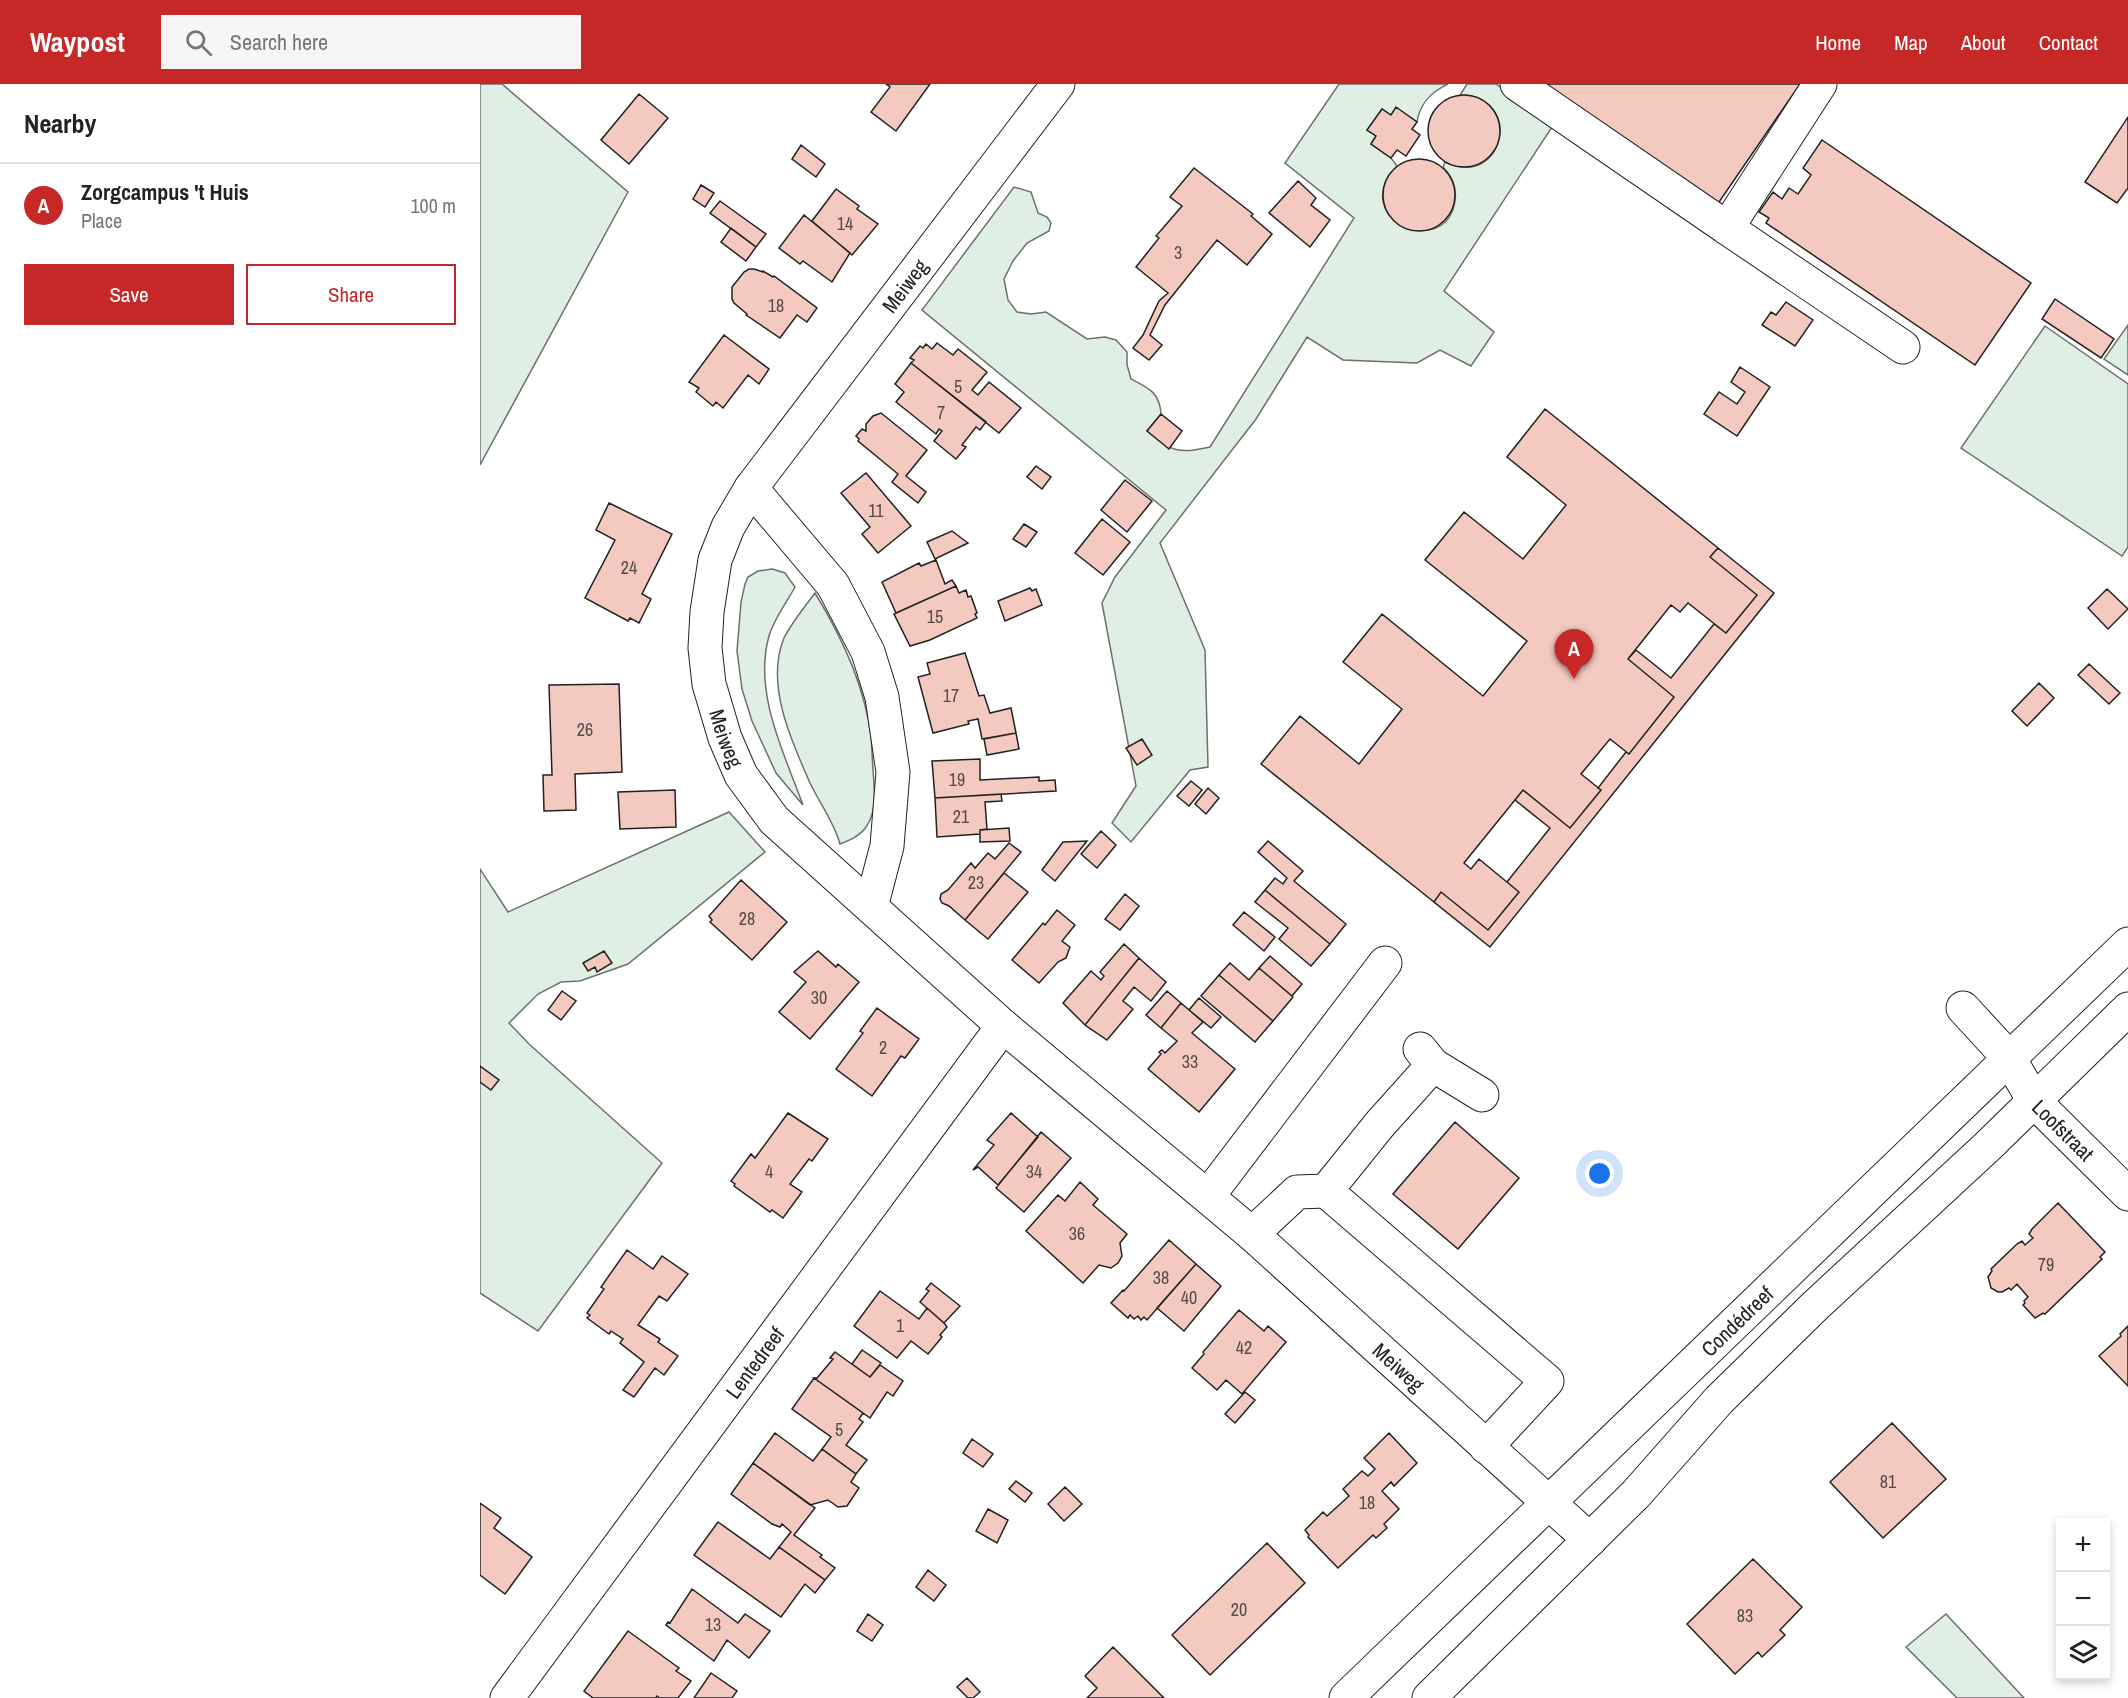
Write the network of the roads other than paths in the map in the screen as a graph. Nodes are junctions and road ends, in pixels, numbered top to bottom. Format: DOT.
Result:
graph roads {
  1 [pos="1058,84"];
  2 [pos="1516,84"];
  3 [pos="1820,84"];
  4 [pos="1727,228"];
  5 [pos="1903,347"];
  6 [pos="751,488"];
  7 [pos="871,907"];
  8 [pos="2128,944"];
  9 [pos="1385,963"];
  10 [pos="1963,1008"];
  11 [pos="2128,1009"];
  12 [pos="1003,1026"];
  13 [pos="2009,1058"];
  14 [pos="1482,1095"];
  15 [pos="2034,1101"];
  16 [pos="1326,1191"];
  17 [pos="2128,1194"];
  18 [pos="1208,1196"];
  19 [pos="1252,1234"];
  20 [pos="1485,1447"];
  21 [pos="1548,1503"];
  22 [pos="1590,1540"];
  23 [pos="507,1698"];
  24 [pos="1346,1698"];
  25 [pos="1429,1698"];
  1 -- 6 [label="street, Meiweg"];
  2 -- 4 [label="street"];
  3 -- 4 [label="street"];
  4 -- 5 [label="street"];
  6 -- 7 [label="street"];
  6 -- 7 [label="street, Meiweg"];
  7 -- 12 [label="street, Meiweg"];
  8 -- 13 [label="street, Condédreef"];
  9 -- 18 [label="street"];
  10 -- 13 [label="street, Loofstraat"];
  11 -- 15 [label="street, Condédreef"];
  12 -- 18 [label="street, Meiweg"];
  12 -- 23 [label="street, Lentedreef"];
  13 -- 15 [label="street, Loofstraat"];
  13 -- 21 [label="street, Condédreef"];
  14 -- 16 [label="street"];
  15 -- 17 [label="street, Loofstraat"];
  15 -- 22 [label="street, Condédreef"];
  16 -- 19 [label="street"];
  16 -- 20 [label="street"];
  18 -- 19 [label="street, Meiweg"];
  19 -- 20 [label="street, Meiweg"];
  20 -- 21 [label="street, Meiweg"];
  21 -- 22 [label="street, Meiweg"];
  21 -- 24 [label="street, Condédreef"];
  22 -- 25 [label="street, Condédreef"];
}
